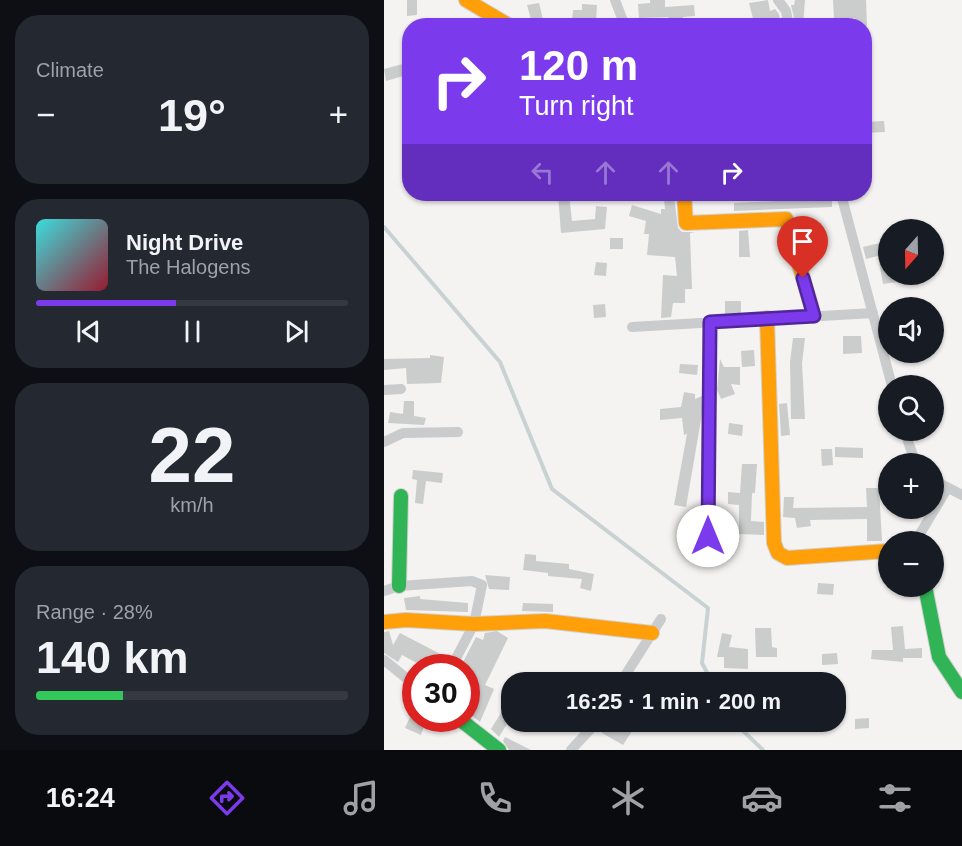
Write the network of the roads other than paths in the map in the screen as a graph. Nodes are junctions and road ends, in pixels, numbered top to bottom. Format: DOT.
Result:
graph roads {
  1 [pos="466,0"];
  2 [pos="615,0"];
  3 [pos="778,0"];
  4 [pos="496,18"];
  5 [pos="622,18"];
  6 [pos="787,18"];
  7 [pos="684,201"];
  8 [pos="843,201"];
  9 [pos="873,313"];
  10 [pos="814,316"];
  11 [pos="767,318"];
  12 [pos="710,322"];
  13 [pos="633,327"];
  14 [pos="889,375"];
  15 [pos="401,389"];
  16 [pos="384,390"];
  17 [pos="458,432"];
  18 [pos="384,442"];
  19 [pos="946,489"];
  20 [pos="962,495"];
  21 [pos="401,496"];
  22 [pos="921,531"];
  23 [pos="708,536"];
  24 [pos="878,550"];
  25 [pos="399,586"];
  26 [pos="384,591"];
  27 [pos="927,597"];
  28 [pos="661,619"];
  29 [pos="384,622"];
  30 [pos="474,624"];
  31 [pos="652,633"];
  32 [pos="458,654"];
  33 [pos="384,660"];
  34 [pos="627,672"];
  35 [pos="402,675"];
  36 [pos="962,692"];
  37 [pos="476,732"];
  38 [pos="588,732"];
  39 [pos="499,750"];
  40 [pos="571,750"];
  1 -- 4 [label="street"];
  2 -- 5 [label="street"];
  3 -- 6 [label="street"];
  7 -- 10 [label="street"];
  8 -- 9 [label="street"];
  9 -- 10 [label="street"];
  9 -- 14 [label="street"];
  10 -- 11 [label="street"];
  11 -- 12 [label="street"];
  11 -- 24 [label="street"];
  12 -- 13 [label="street"];
  12 -- 23 [label="street"];
  15 -- 16 [label="street"];
  17 -- 18 [label="street"];
  19 -- 20 [label="street"];
  19 -- 22 [label="street"];
  21 -- 25 [label="street"];
  25 -- 26 [label="street"];
  25 -- 30 [label="street"];
  27 -- 36 [label="street"];
  28 -- 31 [label="street"];
  29 -- 30 [label="street"];
  30 -- 31 [label="street"];
  30 -- 32 [label="street"];
  31 -- 34 [label="street"];
  33 -- 35 [label="street"];
  37 -- 39 [label="street"];
  38 -- 40 [label="street"];
}
